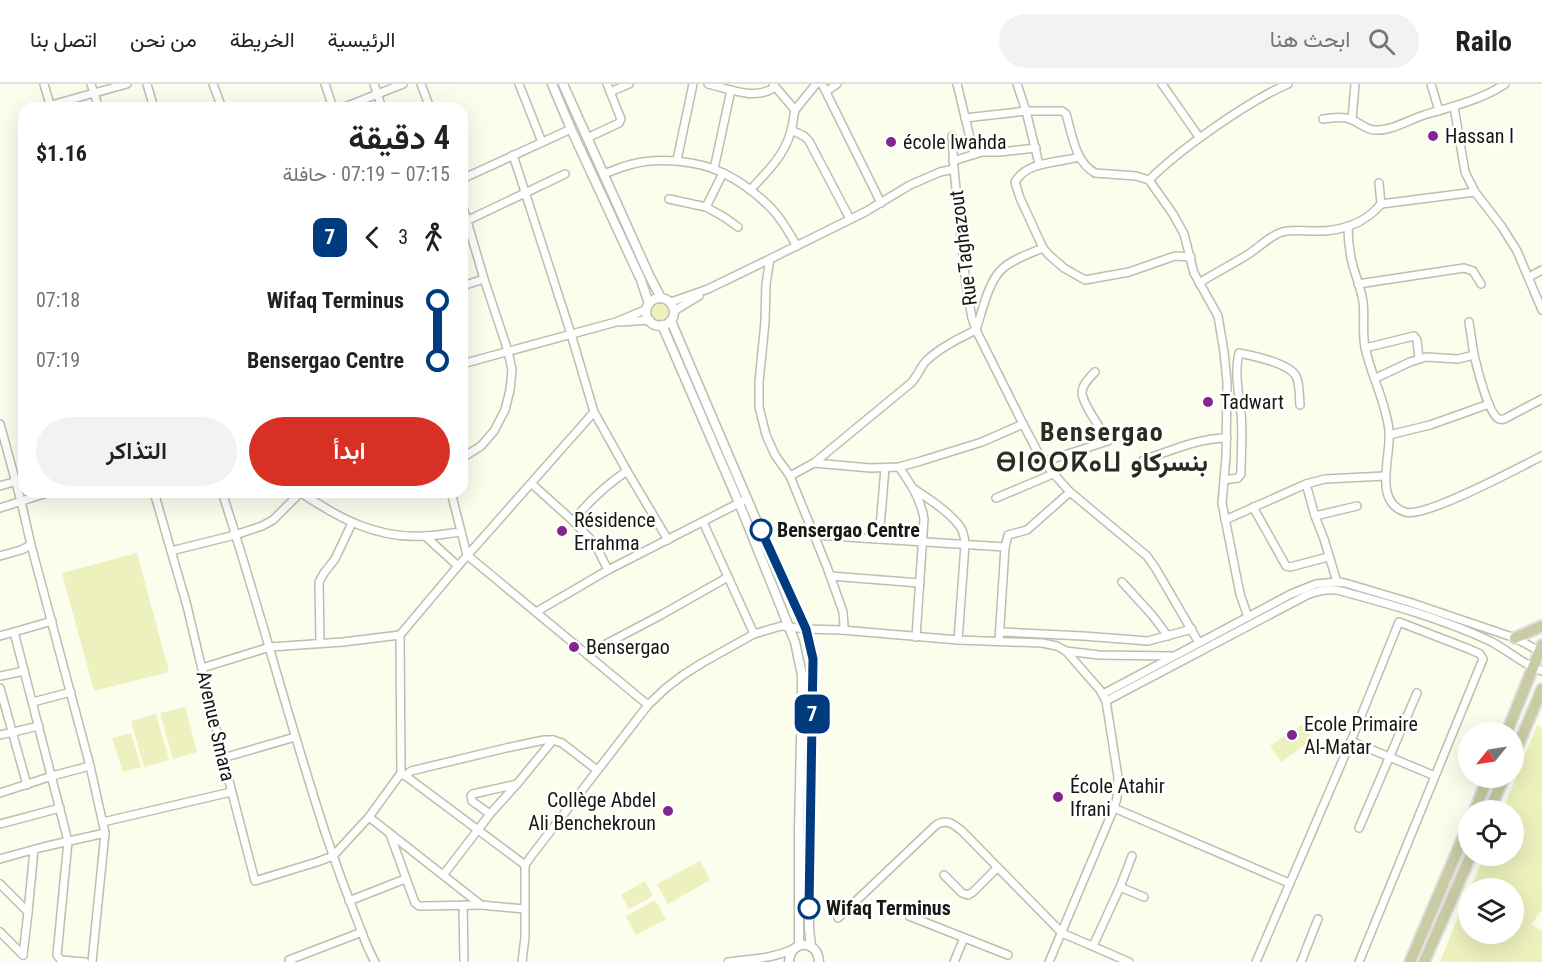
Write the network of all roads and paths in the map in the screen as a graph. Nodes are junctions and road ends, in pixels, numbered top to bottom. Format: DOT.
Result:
graph roads {
  1 [pos="44,84"];
  2 [pos="91,84"];
  3 [pos="127,84"];
  4 [pos="147,84"];
  5 [pos="213,84"];
  6 [pos="325,84"];
  7 [pos="374,84"];
  8 [pos="403,84"];
  9 [pos="421,84"];
  10 [pos="519,84"];
  11 [pos="552,84"];
  12 [pos="563,84"];
  13 [pos="629,84"];
  14 [pos="693,84"];
  15 [pos="708,84"];
  16 [pos="816,84"];
  17 [pos="822,84"];
  18 [pos="837,84"];
  19 [pos="957,84"];
  20 [pos="1017,84"];
  21 [pos="1162,84"];
  22 [pos="1288,84"];
  23 [pos="1355,84"];
  24 [pos="1431,84"];
  25 [pos="1505,84"];
  26 [pos="774,86"];
  27 [pos="609,88"];
  28 [pos="731,90"];
  29 [pos="827,91"];
  30 [pos="94,93"];
  31 [pos="377,94"];
  32 [pos="49,102"];
  33 [pos="66,102"];
  34 [pos="97,102"];
  35 [pos="152,102"];
  36 [pos="220,102"];
  37 [pos="331,102"];
  38 [pos="357,102"];
  39 [pos="379,102"];
  40 [pos="427,102"];
  41 [pos="1454,107"];
  42 [pos="795,110"];
  43 [pos="1026,111"];
  44 [pos="1439,111"];
  45 [pos="965,118"];
  46 [pos="1323,119"];
  47 [pos="1352,120"];
  48 [pos="571,129"];
  49 [pos="791,130"];
  50 [pos="952,136"];
  51 [pos="1199,137"];
  52 [pos="587,138"];
  53 [pos="542,142"];
  54 [pos="1035,147"];
  55 [pos="974,154"];
  56 [pos="513,155"];
  57 [pos="1079,157"];
  58 [pos="677,160"];
  59 [pos="1040,164"];
  60 [pos="954,165"];
  61 [pos="714,169"];
  62 [pos="723,173"];
  63 [pos="565,174"];
  64 [pos="603,174"];
  65 [pos="468,176"];
  66 [pos="1149,180"];
  67 [pos="1379,183"];
  68 [pos="750,190"];
  69 [pos="526,192"];
  70 [pos="1475,192"];
  71 [pos="669,199"];
  72 [pos="881,204"];
  73 [pos="1381,204"];
  74 [pos="706,207"];
  75 [pos="850,219"];
  76 [pos="468,221"];
  77 [pos="1348,226"];
  78 [pos="738,227"];
  79 [pos="468,231"];
  80 [pos="797,246"];
  81 [pos="1043,248"];
  82 [pos="1191,257"];
  83 [pos="770,260"];
  84 [pos="1542,270"];
  85 [pos="1529,277"];
  86 [pos="484,279"];
  87 [pos="1199,283"];
  88 [pos="468,284"];
  89 [pos="1358,284"];
  90 [pos="1481,284"];
  91 [pos="661,298"];
  92 [pos="648,307"];
  93 [pos="672,307"];
  94 [pos="1542,310"];
  95 [pos="650,320"];
  96 [pos="671,321"];
  97 [pos="616,322"];
  98 [pos="1469,322"];
  99 [pos="662,325"];
  100 [pos="976,330"];
  101 [pos="571,334"];
  102 [pos="1365,348"];
  103 [pos="508,351"];
  104 [pos="1224,352"];
  105 [pos="1239,353"];
  106 [pos="1474,355"];
  107 [pos="1419,359"];
  108 [pos="468,362"];
  109 [pos="1095,372"];
  110 [pos="1376,378"];
  111 [pos="1542,399"];
  112 [pos="1489,404"];
  113 [pos="1300,405"];
  114 [pos="594,412"];
  115 [pos="0,424"];
  116 [pos="1023,424"];
  117 [pos="1389,435"];
  118 [pos="1227,438"];
  119 [pos="3,446"];
  120 [pos="468,454"];
  121 [pos="1542,456"];
  122 [pos="1143,460"];
  123 [pos="1043,462"];
  124 [pos="814,463"];
  125 [pos="899,466"];
  126 [pos="885,468"];
  127 [pos="627,471"];
  128 [pos="1053,474"];
  129 [pos="18,476"];
  130 [pos="790,476"];
  131 [pos="1385,476"];
  132 [pos="1224,480"];
  133 [pos="18,481"];
  134 [pos="532,484"];
  135 [pos="1306,484"];
  136 [pos="0,486"];
  137 [pos="914,489"];
  138 [pos="1070,492"];
  139 [pos="21,498"];
  140 [pos="31,498"];
  141 [pos="156,498"];
  142 [pos="224,498"];
  143 [pos="294,498"];
  144 [pos="310,498"];
  145 [pos="452,498"];
  146 [pos="996,498"];
  147 [pos="748,499"];
  148 [pos="21,501"];
  149 [pos="739,503"];
  150 [pos="1358,506"];
  151 [pos="1252,507"];
  152 [pos="0,508"];
  153 [pos="1315,516"];
  154 [pos="1225,520"];
  155 [pos="573,521"];
  156 [pos="703,522"];
  157 [pos="352,523"];
  158 [pos="461,532"];
  159 [pos="235,535"];
  160 [pos="814,535"];
  161 [pos="424,536"];
  162 [pos="879,539"];
  163 [pos="668,540"];
  164 [pos="923,542"];
  165 [pos="31,545"];
  166 [pos="965,545"];
  167 [pos="1005,547"];
  168 [pos="171,551"];
  169 [pos="468,555"];
  170 [pos="0,556"];
  171 [pos="1328,557"];
  172 [pos="458,566"];
  173 [pos="608,570"];
  174 [pos="728,576"];
  175 [pos="830,576"];
  176 [pos="1122,582"];
  177 [pos="1336,582"];
  178 [pos="920,583"];
  179 [pos="1404,608"];
  180 [pos="536,612"];
  181 [pos="1248,617"];
  182 [pos="52,621"];
  183 [pos="1399,622"];
  184 [pos="1542,626"];
  185 [pos="790,627"];
  186 [pos="806,629"];
  187 [pos="842,630"];
  188 [pos="1192,630"];
  189 [pos="14,632"];
  190 [pos="1000,632"];
  191 [pos="754,634"];
  192 [pos="400,635"];
  193 [pos="0,636"];
  194 [pos="1168,636"];
  195 [pos="916,637"];
  196 [pos="1515,638"];
  197 [pos="957,640"];
  198 [pos="999,641"];
  199 [pos="320,643"];
  200 [pos="1199,643"];
  201 [pos="270,646"];
  202 [pos="1541,650"];
  203 [pos="1066,651"];
  204 [pos="587,654"];
  205 [pos="1174,656"];
  206 [pos="202,668"];
  207 [pos="1537,670"];
  208 [pos="24,671"];
  209 [pos="0,676"];
  210 [pos="0,688"];
  211 [pos="1542,689"];
  212 [pos="71,692"];
  213 [pos="1417,693"];
  214 [pos="1104,698"];
  215 [pos="33,702"];
  216 [pos="648,705"];
  217 [pos="1511,722"];
  218 [pos="39,726"];
  219 [pos="1524,731"];
  220 [pos="12,732"];
  221 [pos="0,735"];
  222 [pos="295,737"];
  223 [pos="553,740"];
  224 [pos="1351,741"];
  225 [pos="223,758"];
  226 [pos="1388,758"];
  227 [pos="90,766"];
  228 [pos="597,770"];
  229 [pos="403,774"];
  230 [pos="52,776"];
  231 [pos="1435,776"];
  232 [pos="517,784"];
  233 [pos="27,785"];
  234 [pos="231,792"];
  235 [pos="0,793"];
  236 [pos="60,808"];
  237 [pos="1114,808"];
  238 [pos="490,814"];
  239 [pos="369,817"];
  240 [pos="103,822"];
  241 [pos="0,824"];
  242 [pos="1359,828"];
  243 [pos="478,830"];
  244 [pos="105,833"];
  245 [pos="390,834"];
  246 [pos="68,841"];
  247 [pos="0,849"];
  248 [pos="1458,849"];
  249 [pos="34,850"];
  250 [pos="333,855"];
  251 [pos="1132,856"];
  252 [pos="1,859"];
  253 [pos="525,865"];
  254 [pos="1466,866"];
  255 [pos="997,868"];
  256 [pos="444,874"];
  257 [pos="944,875"];
  258 [pos="405,879"];
  259 [pos="1289,883"];
  260 [pos="0,884"];
  261 [pos="1120,887"];
  262 [pos="1144,897"];
  263 [pos="349,901"];
  264 [pos="463,905"];
  265 [pos="481,905"];
  266 [pos="524,909"];
  267 [pos="28,912"];
  268 [pos="909,916"];
  269 [pos="838,918"];
  270 [pos="1318,920"];
  271 [pos="0,932"];
  272 [pos="362,932"];
  273 [pos="1062,933"];
  274 [pos="964,938"];
  275 [pos="811,946"];
  276 [pos="1093,946"];
  277 [pos="796,947"];
  278 [pos="1008,955"];
  279 [pos="289,960"];
  280 [pos="85,962"];
  281 [pos="92,962"];
  282 [pos="375,962"];
  283 [pos="464,962"];
  284 [pos="522,962"];
  285 [pos="728,962"];
  286 [pos="746,962"];
  287 [pos="789,962"];
  288 [pos="819,962"];
  289 [pos="954,962"];
  290 [pos="1049,962"];
  291 [pos="1129,962"];
  292 [pos="1256,962"];
  293 [pos="1301,962"];
  294 [pos="1359,962"];
  295 [pos="1410,962"];
  296 [pos="1424,962"];
  1 -- 32 [label="street"];
  2 -- 30 [label="street"];
  3 -- 30 [label="street"];
  4 -- 35 [label="street"];
  5 -- 36 [label="street"];
  6 -- 37 [label="street"];
  7 -- 31 [label="street"];
  8 -- 31 [label="street"];
  9 -- 40 [label="street"];
  10 -- 53 [label="street"];
  11 -- 48 [label="street"];
  12 -- 52 [label="street"];
  13 -- 27 [label="street"];
  14 -- 58 [label="street"];
  15 -- 28 [label="street"];
  16 -- 42 [label="street"];
  17 -- 29 [label="street"];
  18 -- 29 [label="street"];
  19 -- 45 [label="street"];
  20 -- 43 [label="street"];
  21 -- 51 [label="street"];
  22 -- 51 [label="street"];
  23 -- 47 [label="street"];
  24 -- 44 [label="street"];
  25 -- 41 [label="street"];
  26 -- 28 [label="street"];
  26 -- 42 [label="street"];
  27 -- 52 [label="street"];
  28 -- 61 [label="street"];
  29 -- 72 [label="street"];
  30 -- 33 [label="street"];
  30 -- 34 [label="street"];
  31 -- 38 [label="street"];
  31 -- 39 [label="street"];
  41 -- 44 [label="street"];
  41 -- 70 [label="street"];
  42 -- 49 [label="street"];
  43 -- 45 [label="street"];
  43 -- 54 [label="street"];
  43 -- 57 [label="street"];
  44 -- 47 [label="street"];
  45 -- 55 [label="street"];
  46 -- 47 [label="street"];
  48 -- 53 [label="street"];
  48 -- 92 [label="street"];
  49 -- 68 [label="street"];
  49 -- 75 [label="street"];
  50 -- 60 [label="street, Rue Taghazout"];
  51 -- 66 [label="street"];
  52 -- 64 [label="street"];
  53 -- 56 [label="street"];
  54 -- 55 [label="street"];
  54 -- 59 [label="street"];
  55 -- 60 [label="street"];
  56 -- 65 [label="street"];
  56 -- 69 [label="street"];
  57 -- 59 [label="street"];
  57 -- 66 [label="street"];
  58 -- 61 [label="street"];
  58 -- 64 [label="street"];
  59 -- 81 [label="street"];
  60 -- 72 [label="street"];
  60 -- 100 [label="street, Rue Taghazout"];
  61 -- 62 [label="street"];
  62 -- 68 [label="street"];
  62 -- 74 [label="street"];
  63 -- 69 [label="street"];
  64 -- 91 [label="street"];
  66 -- 82 [label="street"];
  67 -- 73 [label="street"];
  68 -- 80 [label="street"];
  69 -- 76 [label="street"];
  69 -- 101 [label="street"];
  70 -- 73 [label="street"];
  70 -- 85 [label="street"];
  71 -- 74 [label="street"];
  72 -- 75 [label="street"];
  73 -- 77 [label="street"];
  74 -- 78 [label="street"];
  75 -- 80 [label="street"];
  77 -- 87 [label="street"];
  77 -- 89 [label="street"];
  79 -- 86 [label="street"];
  80 -- 83 [label="street"];
  81 -- 82 [label="street"];
  81 -- 100 [label="street"];
  82 -- 87 [label="street"];
  83 -- 93 [label="street"];
  83 -- 130 [label="street"];
  84 -- 85 [label="street"];
  85 -- 94 [label="street"];
  86 -- 88 [label="street"];
  86 -- 103 [label="street"];
  87 -- 104 [label="street"];
  89 -- 90 [label="street"];
  89 -- 102 [label="street"];
  91 -- 92 [label="street"];
  91 -- 93 [label="street"];
  92 -- 95 [label="street"];
  92 -- 97 [label="street"];
  93 -- 96 [label="street"];
  95 -- 97 [label="street"];
  95 -- 99 [label="street"];
  96 -- 99 [label="street"];
  96 -- 147 [label="street"];
  97 -- 101 [label="street"];
  98 -- 106 [label="street"];
  99 -- 149 [label="street"];
  100 -- 116 [label="street, Rue Taghazout"];
  100 -- 124 [label="street"];
  101 -- 103 [label="street"];
  101 -- 114 [label="street"];
  102 -- 107 [label="street"];
  102 -- 110 [label="street"];
  103 -- 108 [label="street"];
  103 -- 120 [label="street"];
  104 -- 105 [label="street"];
  104 -- 118 [label="street"];
  105 -- 113 [label="street"];
  105 -- 132 [label="street"];
  106 -- 107 [label="street"];
  106 -- 112 [label="street"];
  107 -- 110 [label="street"];
  109 -- 123 [label="street"];
  110 -- 117 [label="street"];
  111 -- 112 [label="street"];
  112 -- 117 [label="street"];
  114 -- 127 [label="street"];
  114 -- 134 [label="street"];
  115 -- 119 [label="street"];
  116 -- 123 [label="street, Rue Taghazout"];
  116 -- 125 [label="street"];
  117 -- 131 [label="street"];
  118 -- 122 [label="street"];
  118 -- 132 [label="street"];
  119 -- 129 [label="street"];
  121 -- 131 [label="street"];
  123 -- 128 [label="street, Rue Taghazout"];
  124 -- 126 [label="street"];
  124 -- 130 [label="street"];
  125 -- 126 [label="street"];
  125 -- 137 [label="street"];
  126 -- 162 [label="street"];
  127 -- 155 [label="street"];
  127 -- 163 [label="street"];
  128 -- 138 [label="street, Rue Taghazout"];
  128 -- 146 [label="street"];
  130 -- 160 [label="street"];
  131 -- 135 [label="street"];
  132 -- 154 [label="street"];
  133 -- 136 [label="street"];
  134 -- 155 [label="street"];
  134 -- 169 [label="street"];
  135 -- 151 [label="street"];
  135 -- 153 [label="street"];
  137 -- 164 [label="street"];
  137 -- 166 [label="street"];
  138 -- 167 [label="street"];
  138 -- 188 [label="street, Rue Taghazout"];
  139 -- 148 [label="street"];
  140 -- 148 [label="street"];
  141 -- 168 [label="street, Avenue Smara"];
  142 -- 159 [label="street"];
  143 -- 159 [label="street"];
  144 -- 157 [label="street"];
  145 -- 158 [label="street"];
  147 -- 149 [label="street"];
  147 -- 186 [label="street"];
  148 -- 152 [label="street"];
  148 -- 165 [label="street"];
  149 -- 156 [label="street"];
  149 -- 185 [label="street"];
  150 -- 153 [label="street"];
  151 -- 154 [label="street"];
  151 -- 171 [label="street"];
  153 -- 171 [label="street"];
  154 -- 181 [label="street"];
  155 -- 173 [label="street"];
  156 -- 163 [label="street"];
  156 -- 174 [label="street"];
  157 -- 161 [label="street"];
  157 -- 199 [label="street"];
  158 -- 161 [label="street"];
  158 -- 169 [label="street"];
  159 -- 168 [label="street"];
  159 -- 201 [label="street"];
  160 -- 162 [label="street"];
  160 -- 175 [label="street"];
  161 -- 172 [label="street"];
  162 -- 164 [label="street"];
  163 -- 173 [label="street"];
  164 -- 166 [label="street"];
  164 -- 178 [label="street"];
  165 -- 170 [label="street"];
  165 -- 182 [label="street"];
  166 -- 167 [label="street"];
  166 -- 197 [label="street"];
  167 -- 190 [label="street"];
  168 -- 206 [label="street, Avenue Smara"];
  169 -- 172 [label="street"];
  169 -- 180 [label="street"];
  171 -- 177 [label="street"];
  172 -- 192 [label="street"];
  173 -- 180 [label="street"];
  174 -- 191 [label="street"];
  174 -- 204 [label="street"];
  175 -- 178 [label="street"];
  175 -- 187 [label="street"];
  176 -- 194 [label="street"];
  177 -- 181 [label="street"];
  177 -- 196 [label="street"];
  178 -- 195 [label="street"];
  179 -- 183 [label="street"];
  179 -- 207 [label="street"];
  179 -- 214 [label="street"];
  180 -- 204 [label="street"];
  181 -- 200 [label="street"];
  182 -- 189 [label="street"];
  182 -- 212 [label="street"];
  183 -- 224 [label="street"];
  183 -- 231 [label="street"];
  184 -- 196 [label="main road"];
  185 -- 186 [label="street"];
  185 -- 191 [label="street"];
  185 -- 277 [label="street"];
  186 -- 187 [label="street"];
  186 -- 275 [label="street"];
  187 -- 195 [label="street"];
  188 -- 194 [label="street"];
  188 -- 200 [label="street, Rue Taghazout"];
  189 -- 193 [label="street"];
  189 -- 208 [label="street"];
  190 -- 194 [label="street"];
  190 -- 198 [label="street"];
  191 -- 216 [label="street"];
  192 -- 199 [label="street"];
  192 -- 229 [label="street"];
  195 -- 197 [label="street"];
  196 -- 202 [label="street"];
  197 -- 198 [label="street"];
  198 -- 203 [label="street"];
  199 -- 201 [label="street"];
  200 -- 205 [label="street"];
  201 -- 206 [label="street"];
  201 -- 222 [label="street"];
  202 -- 207 [label="main road"];
  203 -- 205 [label="street"];
  203 -- 214 [label="street"];
  204 -- 216 [label="street"];
  205 -- 214 [label="street"];
  206 -- 225 [label="street, Avenue Smara"];
  207 -- 217 [label="main road"];
  208 -- 209 [label="street"];
  208 -- 215 [label="street"];
  210 -- 220 [label="street"];
  211 -- 219 [label="main road"];
  212 -- 215 [label="street"];
  212 -- 227 [label="street"];
  213 -- 226 [label="street"];
  214 -- 237 [label="street"];
  215 -- 218 [label="street"];
  216 -- 228 [label="street"];
  218 -- 220 [label="street"];
  218 -- 230 [label="street"];
  220 -- 221 [label="street"];
  220 -- 233 [label="street"];
  222 -- 225 [label="street"];
  222 -- 250 [label="street"];
  223 -- 228 [label="street"];
  223 -- 229 [label="street"];
  223 -- 232 [label="street"];
  224 -- 226 [label="street"];
  224 -- 259 [label="street"];
  225 -- 234 [label="street, Avenue Smara"];
  226 -- 231 [label="street"];
  226 -- 242 [label="street"];
  227 -- 230 [label="street"];
  227 -- 240 [label="street"];
  228 -- 253 [label="street"];
  229 -- 239 [label="street"];
  229 -- 243 [label="street"];
  230 -- 233 [label="street"];
  230 -- 236 [label="street"];
  231 -- 294 [label="street"];
  232 -- 238 [label="street"];
  232 -- 238 [label="street"];
  233 -- 235 [label="street"];
  234 -- 240 [label="street"];
  234 -- 250 [label="street, Avenue Smara"];
  236 -- 241 [label="street"];
  236 -- 246 [label="street"];
  237 -- 259 [label="street"];
  237 -- 273 [label="street"];
  238 -- 243 [label="street"];
  239 -- 245 [label="street"];
  239 -- 250 [label="street"];
  240 -- 244 [label="street"];
  243 -- 253 [label="street"];
  243 -- 256 [label="street"];
  244 -- 246 [label="street"];
  244 -- 281 [label="street"];
  245 -- 256 [label="street"];
  245 -- 258 [label="street"];
  246 -- 249 [label="street"];
  246 -- 280 [label="street"];
  247 -- 252 [label="street"];
  248 -- 295 [label="main road"];
  249 -- 252 [label="street"];
  249 -- 267 [label="street"];
  250 -- 263 [label="street"];
  251 -- 261 [label="street"];
  253 -- 266 [label="street"];
  254 -- 296 [label="main road"];
  255 -- 257 [label="street"];
  255 -- 269 [label="street"];
  255 -- 273 [label="street"];
  256 -- 265 [label="street"];
  258 -- 263 [label="street"];
  258 -- 264 [label="street"];
  259 -- 292 [label="street"];
  260 -- 267 [label="street"];
  261 -- 262 [label="street"];
  261 -- 276 [label="street"];
  263 -- 272 [label="street"];
  264 -- 265 [label="street"];
  264 -- 283 [label="street"];
  265 -- 266 [label="street"];
  266 -- 284 [label="street"];
  267 -- 271 [label="street"];
  268 -- 274 [label="street"];
  270 -- 293 [label="street"];
  272 -- 279 [label="street"];
  272 -- 282 [label="street"];
  273 -- 276 [label="street"];
  273 -- 290 [label="street"];
  274 -- 278 [label="street"];
  274 -- 289 [label="street"];
  275 -- 277 [label="street"];
  275 -- 288 [label="street"];
  276 -- 291 [label="street"];
  277 -- 286 [label="street"];
  277 -- 287 [label="street"];
  285 -- 286 [label="street"];
}
